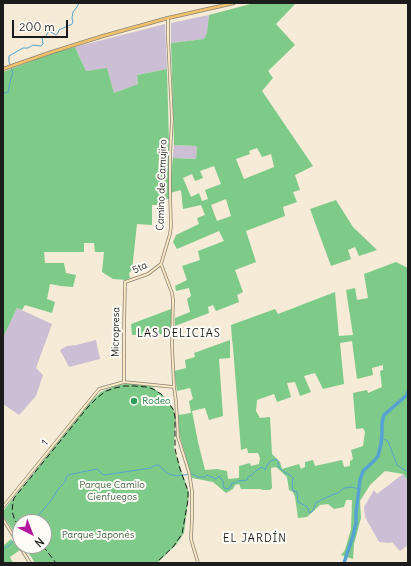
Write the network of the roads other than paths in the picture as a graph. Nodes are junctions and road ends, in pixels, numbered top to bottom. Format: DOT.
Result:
graph roads {
  1 [pos="234,3"];
  2 [pos="168,18"];
  3 [pos="3,69"];
  4 [pos="161,264"];
  5 [pos="125,282"];
  6 [pos="124,382"];
  7 [pos="174,387"];
  8 [pos="3,507"];
  9 [pos="3,519"];
  10 [pos="30,563"];
  11 [pos="198,563"];
  1 -- 2 [label="main road"];
  2 -- 3 [label="main road"];
  2 -- 4 [label="street, Camino de Camujiro"];
  4 -- 5 [label="street, 5ta"];
  4 -- 7 [label="street"];
  5 -- 6 [label="street, Micropresa"];
  6 -- 7 [label="street"];
  6 -- 8 [label="street, 1"];
  7 -- 11 [label="street"];
  9 -- 10 [label="street"];
}
